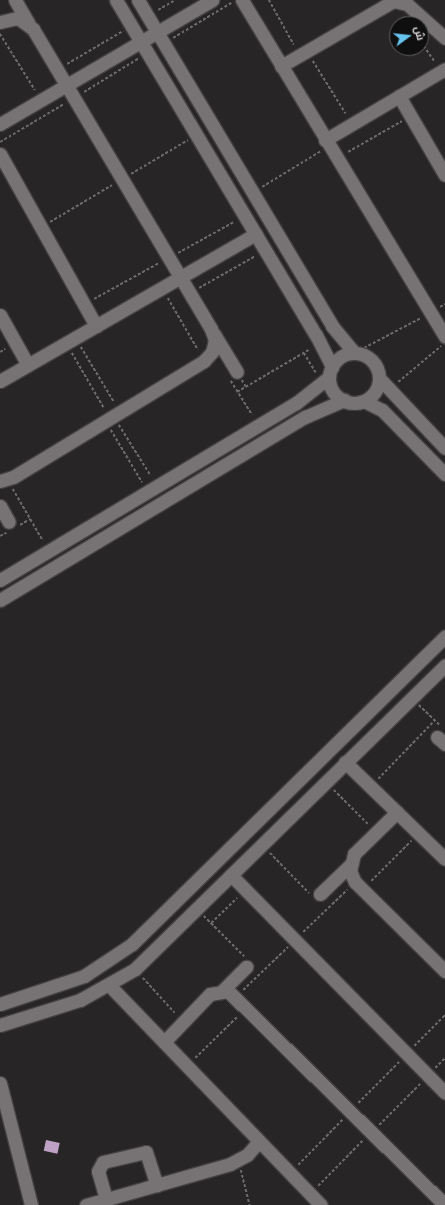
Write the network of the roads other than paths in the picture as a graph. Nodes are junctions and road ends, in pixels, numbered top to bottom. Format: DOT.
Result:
graph roads {
  1 [pos="15,0"];
  2 [pos="116,0"];
  3 [pos="138,0"];
  4 [pos="212,0"];
  5 [pos="242,0"];
  6 [pos="406,2"];
  7 [pos="0,22"];
  8 [pos="29,24"];
  9 [pos="158,32"];
  10 [pos="445,38"];
  11 [pos="141,41"];
  12 [pos="281,66"];
  13 [pos="443,70"];
  14 [pos="67,84"];
  15 [pos="399,96"];
  16 [pos="0,124"];
  17 [pos="327,143"];
  18 [pos="0,154"];
  19 [pos="445,175"];
  20 [pos="256,234"];
  21 [pos="181,277"];
  22 [pos="0,315"];
  23 [pos="96,326"];
  24 [pos="211,329"];
  25 [pos="445,336"];
  26 [pos="355,353"];
  27 [pos="28,365"];
  28 [pos="233,375"];
  29 [pos="327,376"];
  30 [pos="379,378"];
  31 [pos="0,381"];
  32 [pos="344,400"];
  33 [pos="364,401"];
  34 [pos="445,448"];
  35 [pos="445,474"];
  36 [pos="4,480"];
  37 [pos="0,506"];
  38 [pos="9,522"];
  39 [pos="0,580"];
  40 [pos="0,600"];
  41 [pos="445,636"];
  42 [pos="445,665"];
  43 [pos="345,762"];
  44 [pos="397,812"];
  45 [pos="445,859"];
  46 [pos="350,865"];
  47 [pos="231,875"];
  48 [pos="317,897"];
  49 [pos="249,964"];
  50 [pos="445,971"];
  51 [pos="110,986"];
  52 [pos="223,990"];
  53 [pos="0,1004"];
  54 [pos="0,1025"];
  55 [pos="164,1042"];
  56 [pos="0,1083"];
  57 [pos="445,1093"];
  58 [pos="2,1101"];
  59 [pos="259,1141"];
  60 [pos="157,1185"];
  61 [pos="106,1199"];
  62 [pos="31,1205"];
  63 [pos="86,1205"];
  64 [pos="321,1205"];
  65 [pos="445,1205"];
  1 -- 8 [label="street"];
  2 -- 11 [label="street"];
  3 -- 9 [label="street"];
  4 -- 9 [label="street"];
  5 -- 12 [label="street"];
  6 -- 10 [label="street"];
  6 -- 12 [label="street"];
  7 -- 8 [label="street"];
  8 -- 14 [label="street"];
  9 -- 11 [label="street"];
  9 -- 26 [label="street"];
  11 -- 14 [label="street"];
  11 -- 20 [label="street"];
  12 -- 17 [label="street"];
  13 -- 15 [label="street"];
  14 -- 16 [label="street"];
  14 -- 21 [label="street"];
  15 -- 17 [label="street"];
  15 -- 19 [label="street"];
  17 -- 25 [label="street"];
  18 -- 23 [label="street"];
  20 -- 21 [label="street"];
  20 -- 29 [label="street"];
  21 -- 23 [label="street"];
  21 -- 24 [label="street"];
  22 -- 27 [label="street"];
  23 -- 27 [label="street"];
  24 -- 28 [label="street"];
  24 -- 36 [label="street"];
  26 -- 29 [label="street"];
  26 -- 30 [label="street"];
  27 -- 31 [label="street"];
  29 -- 32 [label="street"];
  29 -- 39 [label="street"];
  30 -- 33 [label="street"];
  30 -- 34 [label="street"];
  32 -- 33 [label="street"];
  32 -- 40 [label="street"];
  33 -- 35 [label="street"];
  37 -- 38 [label="street"];
  41 -- 53 [label="street"];
  42 -- 43 [label="street"];
  43 -- 44 [label="street"];
  43 -- 47 [label="street"];
  44 -- 45 [label="street"];
  44 -- 46 [label="street"];
  46 -- 48 [label="street"];
  46 -- 50 [label="street"];
  47 -- 51 [label="street"];
  47 -- 57 [label="street"];
  49 -- 52 [label="street"];
  51 -- 54 [label="street"];
  51 -- 55 [label="street"];
  52 -- 55 [label="street"];
  52 -- 65 [label="street"];
  55 -- 59 [label="street"];
  56 -- 58 [label="street"];
  58 -- 62 [label="street"];
  59 -- 60 [label="street"];
  59 -- 64 [label="street"];
  60 -- 61 [label="street"];
  60 -- 61 [label="street"];
  61 -- 63 [label="street"];
}
